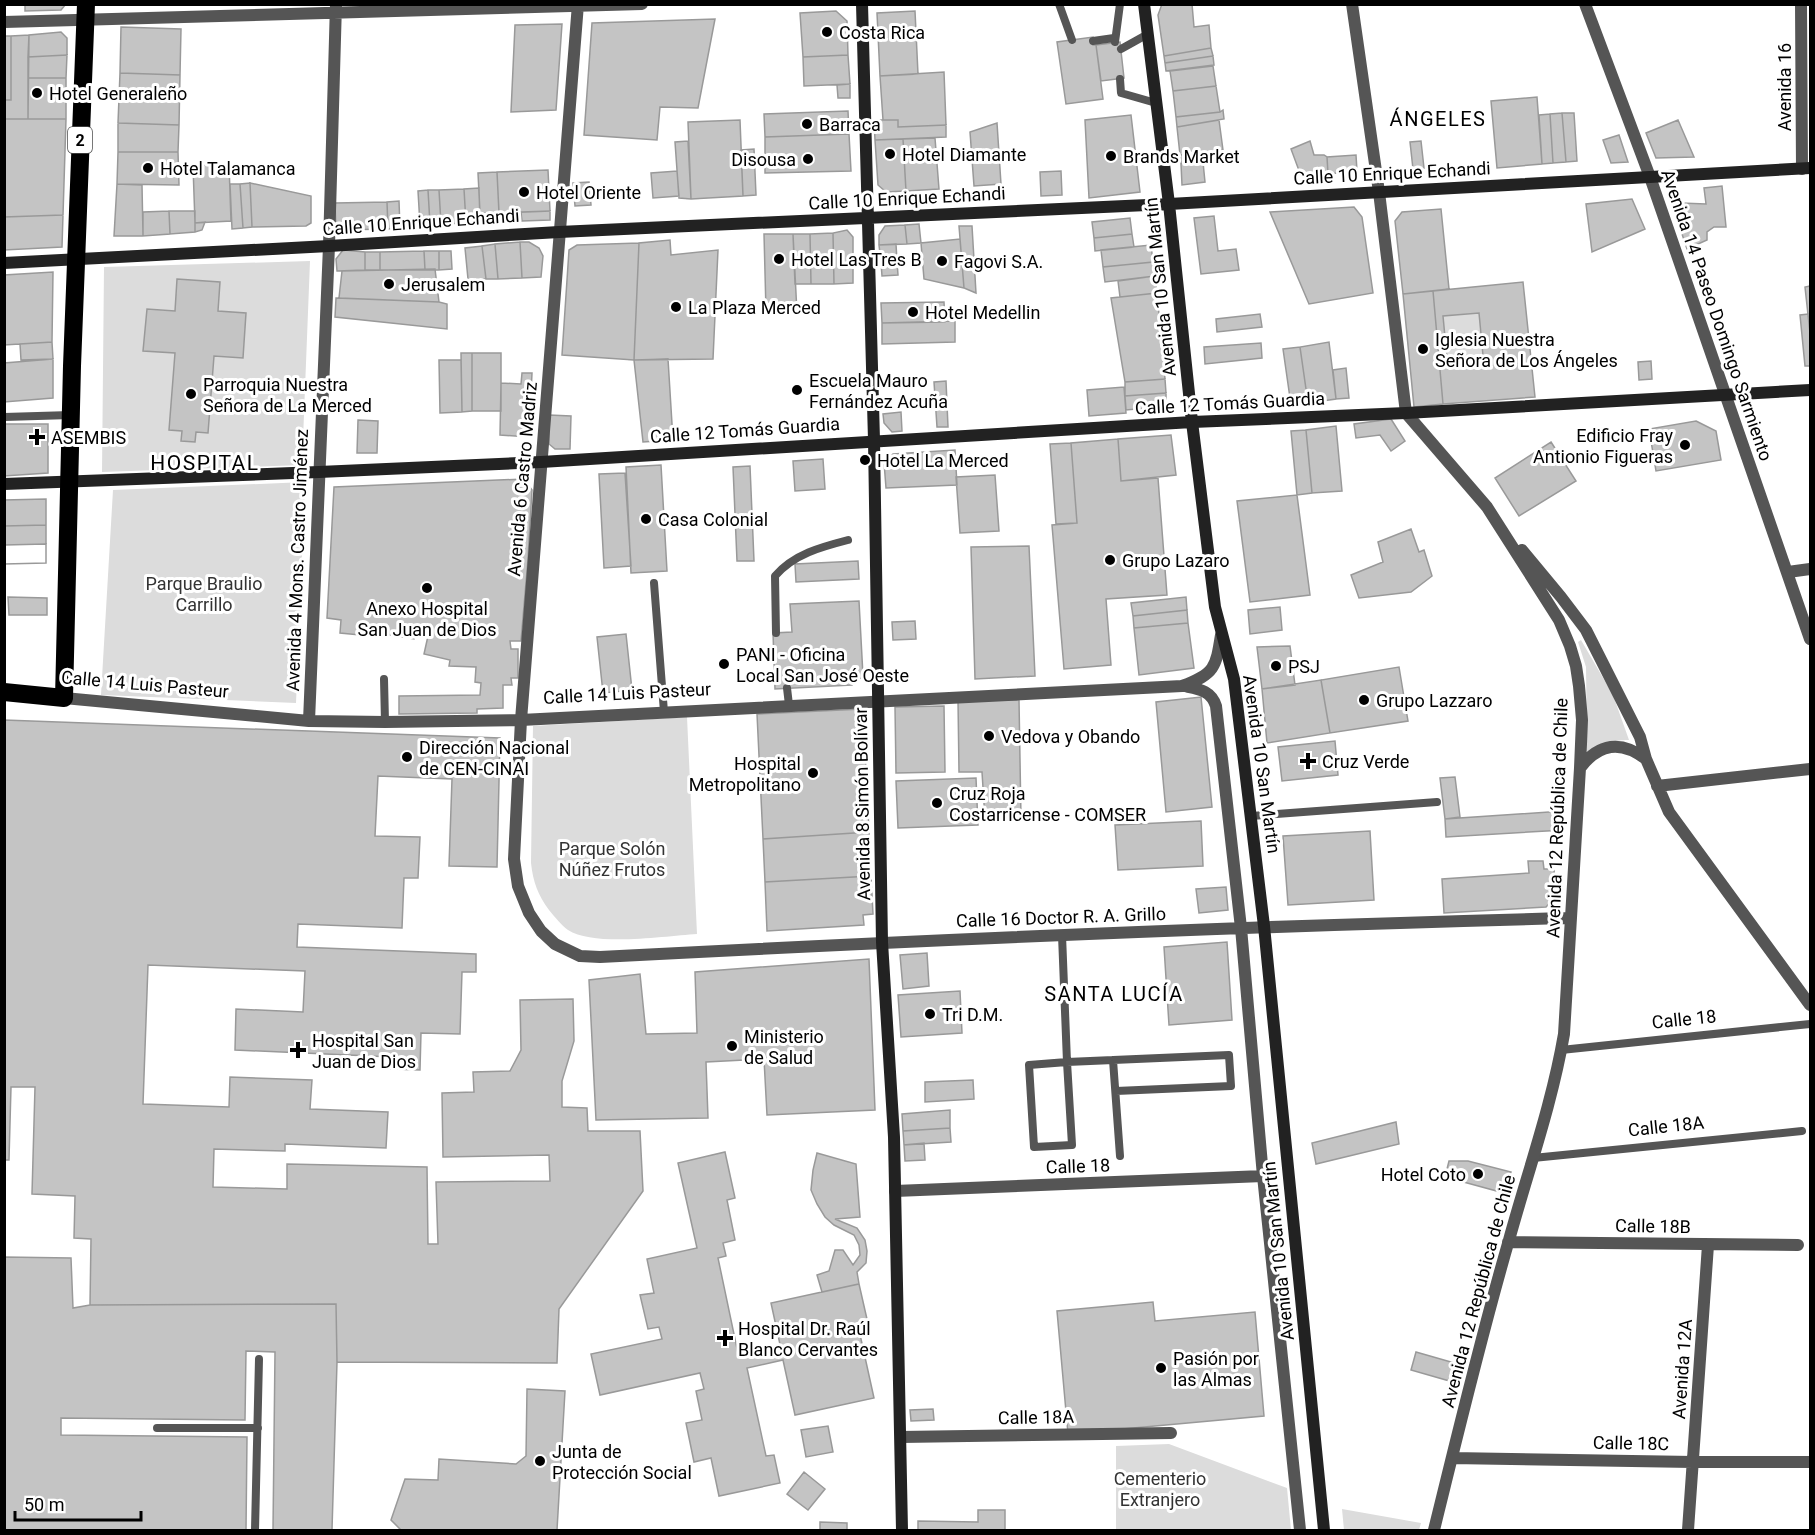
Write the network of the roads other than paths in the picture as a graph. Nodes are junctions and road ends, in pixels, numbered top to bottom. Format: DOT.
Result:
graph roads {
  1 [pos="642,4"];
  2 [pos="862,4"];
  3 [pos="1059,4"];
  4 [pos="1120,4"];
  5 [pos="1144,4"];
  6 [pos="1352,4"];
  7 [pos="1585,4"];
  8 [pos="1801,4"];
  9 [pos="578,5"];
  10 [pos="336,9"];
  11 [pos="86,13"];
  12 [pos="4,22"];
  13 [pos="1148,34"];
  14 [pos="1072,40"];
  15 [pos="1093,41"];
  16 [pos="1117,43"];
  17 [pos="1120,79"];
  18 [pos="1156,103"];
  19 [pos="1806,168"];
  20 [pos="1650,177"];
  21 [pos="1379,192"];
  22 [pos="1169,204"];
  23 [pos="867,218"];
  24 [pos="559,232"];
  25 [pos="329,246"];
  26 [pos="75,259"];
  27 [pos="4,263"];
  28 [pos="1810,390"];
  29 [pos="1725,394"];
  30 [pos="1406,413"];
  31 [pos="71,414"];
  32 [pos="4,417"];
  33 [pos="1192,422"];
  34 [pos="874,440"];
  35 [pos="541,462"];
  36 [pos="319,472"];
  37 [pos="70,481"];
  38 [pos="4,484"];
  39 [pos="1487,507"];
  40 [pos="848,540"];
  41 [pos="1810,569"];
  42 [pos="1788,572"];
  43 [pos="654,584"];
  44 [pos="776,633"];
  45 [pos="1221,635"];
  46 [pos="1810,639"];
  47 [pos="384,679"];
  48 [pos="1182,686"];
  49 [pos="787,688"];
  50 [pos="4,692"];
  51 [pos="64,698"];
  52 [pos="878,700"];
  53 [pos="789,705"];
  54 [pos="664,712"];
  55 [pos="521,720"];
  56 [pos="309,721"];
  57 [pos="385,722"];
  58 [pos="1646,759"];
  59 [pos="1580,768"];
  60 [pos="1810,769"];
  61 [pos="1657,786"];
  62 [pos="1437,802"];
  63 [pos="1251,816"];
  64 [pos="1571,918"];
  65 [pos="1264,926"];
  66 [pos="1241,928"];
  67 [pos="1062,935"];
  68 [pos="882,942"];
  69 [pos="555,944"];
  70 [pos="1810,1005"];
  71 [pos="1810,1024"];
  72 [pos="1561,1050"];
  73 [pos="1113,1060"];
  74 [pos="1067,1062"];
  75 [pos="1116,1091"];
  76 [pos="1802,1131"];
  77 [pos="1120,1156"];
  78 [pos="1533,1158"];
  79 [pos="1263,1176"];
  80 [pos="895,1191"];
  81 [pos="1508,1242"];
  82 [pos="1708,1245"];
  83 [pos="1798,1245"];
  84 [pos="259,1359"];
  85 [pos="157,1428"];
  86 [pos="258,1428"];
  87 [pos="1171,1433"];
  88 [pos="901,1437"];
  89 [pos="1452,1458"];
  90 [pos="1694,1462"];
  91 [pos="1810,1462"];
  92 [pos="255,1530"];
  93 [pos="902,1530"];
  94 [pos="1300,1530"];
  95 [pos="1324,1530"];
  96 [pos="1434,1530"];
  97 [pos="1688,1530"];
  1 -- 9 [label="street"];
  2 -- 23 [label="street, Avenida 8 Simón Bolívar"];
  3 -- 14 [label="lane"];
  4 -- 16 [label="lane"];
  5 -- 13 [label="street, Avenida 10 San Martín"];
  6 -- 21 [label="street"];
  7 -- 20 [label="street, Avenida 14 Paseo Domingo Sarmiento"];
  8 -- 19 [label="street, Avenida 16"];
  9 -- 10 [label="street"];
  9 -- 24 [label="street, Avenida 6 Castro Madriz"];
  10 -- 11 [label="street"];
  10 -- 25 [label="street, Avenida 4 Mons. Castro Jiménez"];
  11 -- 12 [label="street"];
  11 -- 26 [label="highway, 2"];
  13 -- 16 [label="lane"];
  13 -- 18 [label="street, Avenida 10 San Martín"];
  15 -- 16 [label="lane"];
  17 -- 18 [label="lane"];
  18 -- 22 [label="street, Avenida 10 San Martín"];
  19 -- 20 [label="street, Calle 10 Enrique Echandi"];
  20 -- 21 [label="street, Calle 10 Enrique Echandi"];
  20 -- 29 [label="street, Avenida 14 Paseo Domingo Sarmiento"];
  21 -- 22 [label="street, Calle 10 Enrique Echandi"];
  21 -- 30 [label="street"];
  22 -- 23 [label="street, Calle 10 Enrique Echandi"];
  22 -- 33 [label="street, Avenida 10 San Martín"];
  23 -- 24 [label="street, Calle 10 Enrique Echandi"];
  23 -- 34 [label="street, Avenida 8 Simón Bolívar"];
  24 -- 25 [label="street, Calle 10 Enrique Echandi"];
  24 -- 35 [label="street, Avenida 6 Castro Madriz"];
  25 -- 26 [label="street, Calle 10 Enrique Echandi"];
  25 -- 36 [label="street, Avenida 4 Mons. Castro Jiménez"];
  26 -- 27 [label="street, Calle 10 Enrique Echandi"];
  26 -- 31 [label="highway, 2"];
  28 -- 29 [label="street, Calle 12 Tomás Guardia"];
  29 -- 30 [label="street, Calle 12 Tomás Guardia"];
  29 -- 42 [label="street, Avenida 14 Paseo Domingo Sarmiento"];
  30 -- 33 [label="street, Calle 12 Tomás Guardia"];
  30 -- 39 [label="street, Avenida 12 República de Chile"];
  31 -- 32 [label="lane"];
  31 -- 37 [label="highway, 2"];
  33 -- 34 [label="street, Calle 12 Tomás Guardia"];
  33 -- 45 [label="street, Avenida 10 San Martín"];
  34 -- 35 [label="street, Calle 12 Tomás Guardia"];
  34 -- 52 [label="street, Avenida 8 Simón Bolívar"];
  35 -- 36 [label="street, Calle 12 Tomás Guardia"];
  35 -- 55 [label="street, Avenida 6 Castro Madriz"];
  36 -- 37 [label="street, Calle 12 Tomás Guardia"];
  36 -- 56 [label="street, Avenida 4 Mons. Castro Jiménez"];
  37 -- 38 [label="street, Calle 12 Tomás Guardia"];
  37 -- 51 [label="highway, 2"];
  39 -- 58 [label="street"];
  39 -- 59 [label="street, Avenida 12 República de Chile"];
  40 -- 44 [label="lane"];
  41 -- 42 [label="street"];
  42 -- 46 [label="street, Avenida 14 Paseo Domingo Sarmiento"];
  43 -- 54 [label="lane"];
  45 -- 48 [label="street, Calle 14 Luis Pasteur"];
  45 -- 63 [label="street, Avenida 10 San Martín"];
  47 -- 57 [label="lane"];
  48 -- 52 [label="street, Calle 14 Luis Pasteur"];
  48 -- 66 [label="street, Avenida 10 San Martín"];
  49 -- 53 [label="lane"];
  50 -- 51 [label="highway, Calle 14 Luis Pasteur"];
  51 -- 56 [label="street, Calle 14 Luis Pasteur"];
  52 -- 53 [label="street, Calle 14 Luis Pasteur"];
  52 -- 68 [label="street, Avenida 8 Simón Bolívar"];
  53 -- 54 [label="street, Calle 14 Luis Pasteur"];
  54 -- 55 [label="street, Calle 14 Luis Pasteur"];
  55 -- 57 [label="street, Calle 14 Luis Pasteur"];
  55 -- 69 [label="street, Avenida 6 Castro Madriz"];
  56 -- 57 [label="street, Calle 14 Luis Pasteur"];
  58 -- 59 [label="street"];
  58 -- 61 [label="street"];
  59 -- 64 [label="street, Avenida 12 República de Chile"];
  60 -- 61 [label="street"];
  61 -- 70 [label="street"];
  62 -- 63 [label="lane"];
  63 -- 65 [label="street, Avenida 10 San Martín"];
  64 -- 65 [label="street, Calle 16 Doctor R. A. Grillo"];
  64 -- 72 [label="street, Avenida 12 República de Chile"];
  65 -- 66 [label="street, Calle 16 Doctor R. A. Grillo"];
  65 -- 95 [label="street, Avenida 10 San Martín"];
  66 -- 67 [label="street, Calle 16 Doctor R. A. Grillo"];
  66 -- 79 [label="street, Avenida 10 San Martín"];
  67 -- 68 [label="street, Calle 16 Doctor R. A. Grillo"];
  67 -- 74 [label="lane"];
  68 -- 69 [label="street, Calle 16 Doctor R. A. Grillo"];
  68 -- 80 [label="street, Avenida 8 Simón Bolívar"];
  71 -- 72 [label="lane, Calle 18"];
  72 -- 78 [label="street, Avenida 12 República de Chile"];
  73 -- 74 [label="lane"];
  73 -- 75 [label="lane"];
  73 -- 75 [label="lane"];
  74 -- 74 [label="lane"];
  75 -- 77 [label="lane"];
  76 -- 78 [label="lane, Calle 18A"];
  78 -- 81 [label="street, Avenida 12 República de Chile"];
  79 -- 80 [label="street, Calle 18"];
  79 -- 94 [label="street, Avenida 10 San Martín"];
  80 -- 88 [label="street, Avenida 8 Simón Bolívar"];
  81 -- 82 [label="street, Calle 18B"];
  81 -- 89 [label="street, Avenida 12 República de Chile"];
  82 -- 83 [label="street, Calle 18B"];
  82 -- 90 [label="street, Avenida 12A"];
  84 -- 86 [label="lane"];
  85 -- 86 [label="lane"];
  86 -- 92 [label="lane"];
  87 -- 88 [label="street, Calle 18A"];
  88 -- 93 [label="street, Avenida 8 Simón Bolívar"];
  89 -- 90 [label="street, Calle 18C"];
  89 -- 96 [label="street, Avenida 12 República de Chile"];
  90 -- 91 [label="street, Calle 18C"];
  90 -- 97 [label="street, Avenida 12A"];
}
